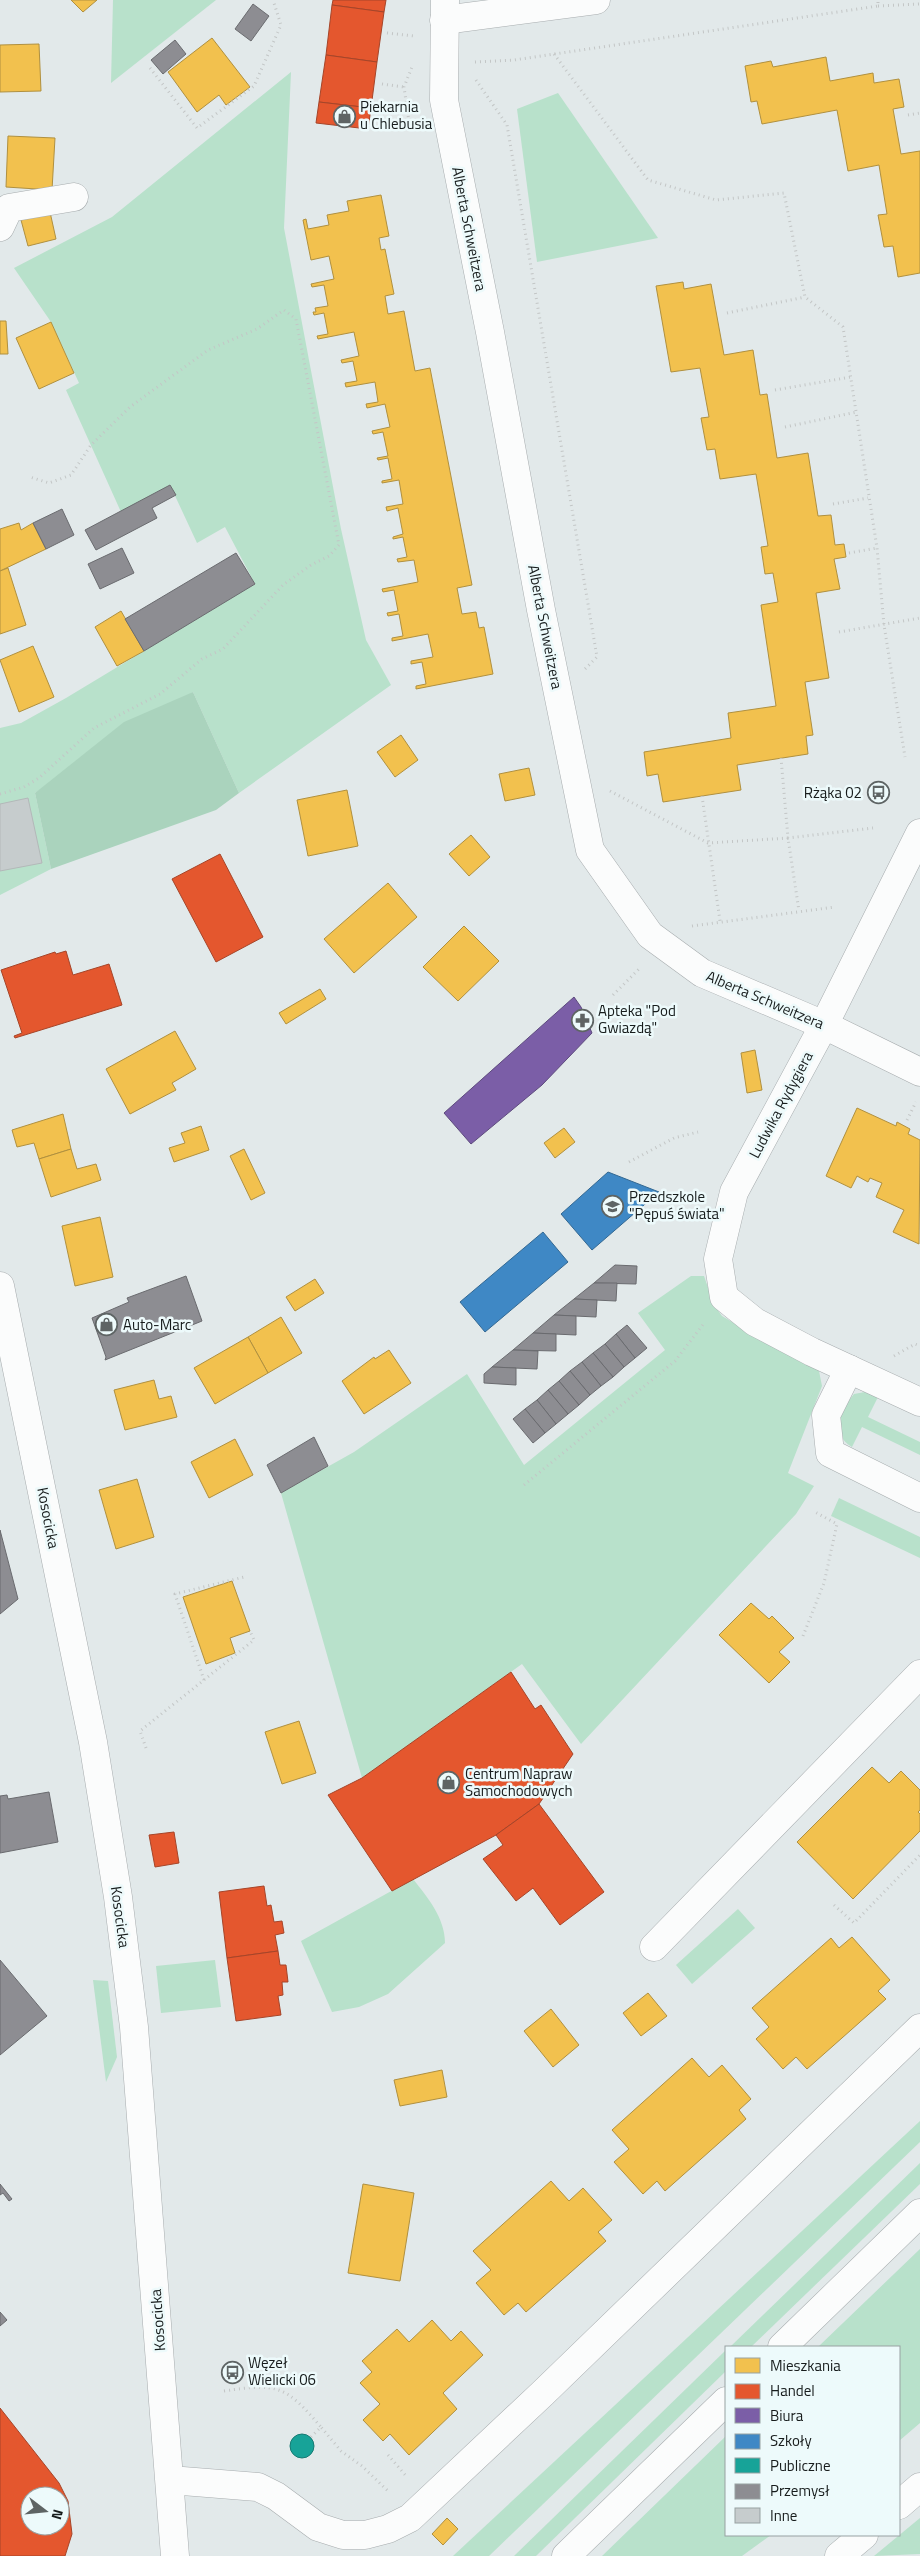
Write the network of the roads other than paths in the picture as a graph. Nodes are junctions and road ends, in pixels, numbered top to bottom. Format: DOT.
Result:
graph roads {
  1 [pos="596,0"];
  2 [pos="444,10"];
  3 [pos="74,197"];
  4 [pos="0,227"];
  5 [pos="920,833"];
  6 [pos="824,1025"];
  7 [pos="920,1072"];
  8 [pos="0,1286"];
  9 [pos="848,1369"];
  10 [pos="920,1402"];
  11 [pos="920,1498"];
  12 [pos="920,1674"];
  13 [pos="654,1947"];
  14 [pos="920,2028"];
  15 [pos="920,2214"];
  16 [pos="783,2346"];
  17 [pos="725,2402"];
  18 [pos="170,2480"];
  19 [pos="920,2487"];
  20 [pos="900,2504"];
  21 [pos="863,2536"];
  22 [pos="175,2556"];
  23 [pos="566,2556"];
  24 [pos="839,2556"];
  1 -- 2 [label="street"];
  2 -- 6 [label="street, Alberta Schweitzera"];
  3 -- 4 [label="street"];
  5 -- 6 [label="street, Ludwika Rydygiera"];
  6 -- 7 [label="street, Alberta Schweitzera"];
  6 -- 9 [label="street, Ludwika Rydygiera"];
  8 -- 18 [label="street, Kosocicka"];
  9 -- 10 [label="street"];
  9 -- 11 [label="street"];
  12 -- 13 [label="street"];
  14 -- 18 [label="street"];
  15 -- 16 [label="street"];
  17 -- 23 [label="street"];
  18 -- 22 [label="street, Kosocicka"];
  19 -- 20 [label="street"];
  21 -- 24 [label="street"];
}
